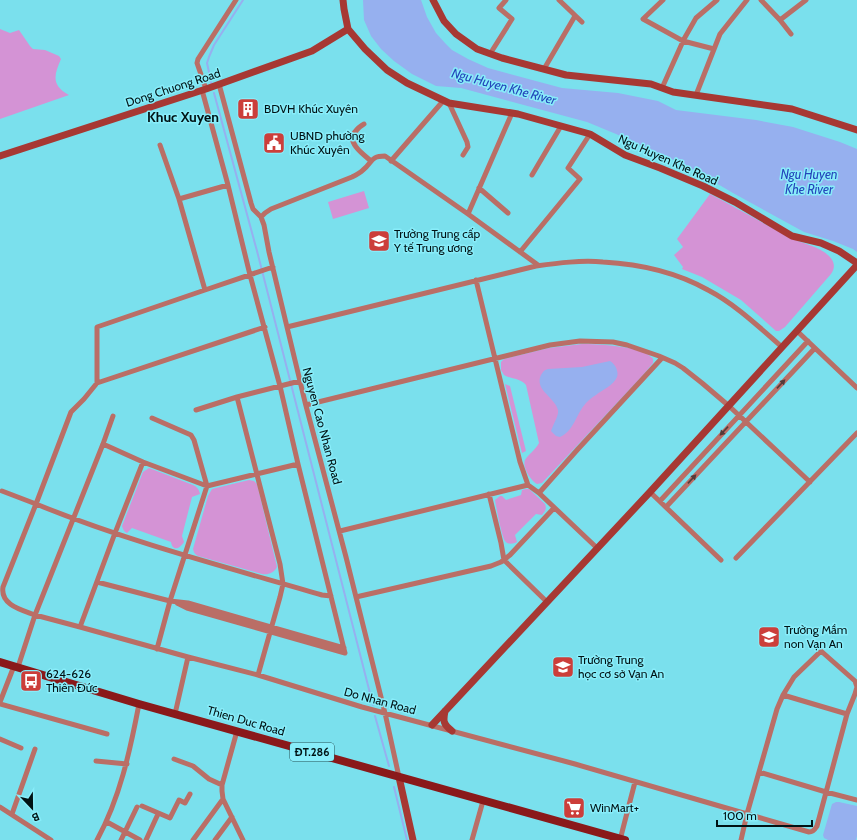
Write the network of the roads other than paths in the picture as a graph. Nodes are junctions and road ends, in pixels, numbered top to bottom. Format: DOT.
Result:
graph roads {
  1 [pos="236,0"];
  2 [pos="344,0"];
  3 [pos="433,0"];
  4 [pos="506,0"];
  5 [pos="559,0"];
  6 [pos="663,0"];
  7 [pos="717,0"];
  8 [pos="746,0"];
  9 [pos="761,0"];
  10 [pos="806,0"];
  11 [pos="575,16"];
  12 [pos="780,20"];
  13 [pos="582,22"];
  14 [pos="348,29"];
  15 [pos="791,34"];
  16 [pos="683,41"];
  17 [pos="714,50"];
  18 [pos="490,54"];
  19 [pos="544,69"];
  20 [pos="210,88"];
  21 [pos="662,88"];
  22 [pos="696,95"];
  23 [pos="447,101"];
  24 [pos="512,113"];
  25 [pos="364,124"];
  26 [pos="561,126"];
  27 [pos="857,130"];
  28 [pos="590,134"];
  29 [pos="160,145"];
  30 [pos="463,155"];
  31 [pos="0,156"];
  32 [pos="371,161"];
  33 [pos="391,161"];
  34 [pos="532,175"];
  35 [pos="228,185"];
  36 [pos="479,188"];
  37 [pos="179,199"];
  38 [pos="508,213"];
  39 [pos="468,214"];
  40 [pos="262,217"];
  41 [pos="520,252"];
  42 [pos="857,264"];
  43 [pos="538,266"];
  44 [pos="270,268"];
  45 [pos="253,274"];
  46 [pos="476,280"];
  47 [pos="205,290"];
  48 [pos="287,327"];
  49 [pos="265,328"];
  50 [pos="797,331"];
  51 [pos="808,341"];
  52 [pos="782,347"];
  53 [pos="815,348"];
  54 [pos="496,358"];
  55 [pos="662,358"];
  56 [pos="298,381"];
  57 [pos="97,383"];
  58 [pos="281,385"];
  59 [pos="857,388"];
  60 [pos="237,397"];
  61 [pos="306,405"];
  62 [pos="729,406"];
  63 [pos="196,410"];
  64 [pos="113,416"];
  65 [pos="739,416"];
  66 [pos="152,418"];
  67 [pos="746,422"];
  68 [pos="857,433"];
  69 [pos="103,444"];
  70 [pos="143,462"];
  71 [pos="298,464"];
  72 [pos="257,474"];
  73 [pos="810,482"];
  74 [pos="528,484"];
  75 [pos="207,486"];
  76 [pos="2,491"];
  77 [pos="650,492"];
  78 [pos="489,494"];
  79 [pos="539,494"];
  80 [pos="660,501"];
  81 [pos="36,504"];
  82 [pos="666,507"];
  83 [pos="554,508"];
  84 [pos="73,519"];
  85 [pos="340,531"];
  86 [pos="115,533"];
  87 [pos="597,548"];
  88 [pos="185,555"];
  89 [pos="736,558"];
  90 [pos="504,560"];
  91 [pos="721,560"];
  92 [pos="97,582"];
  93 [pos="283,584"];
  94 [pos="330,596"];
  95 [pos="356,597"];
  96 [pos="170,601"];
  97 [pos="547,602"];
  98 [pos="35,615"];
  99 [pos="80,627"];
  100 [pos="272,629"];
  101 [pos="157,649"];
  102 [pos="188,657"];
  103 [pos="0,662"];
  104 [pos="16,667"];
  105 [pos="258,676"];
  106 [pos="783,695"];
  107 [pos="0,703"];
  108 [pos="140,704"];
  109 [pos="445,711"];
  110 [pos="385,713"];
  111 [pos="175,714"];
  112 [pos="847,714"];
  113 [pos="432,725"];
  114 [pos="237,731"];
  115 [pos="452,731"];
  116 [pos="107,734"];
  117 [pos="0,739"];
  118 [pos="21,748"];
  119 [pos="35,749"];
  120 [pos="174,759"];
  121 [pos="96,761"];
  122 [pos="127,764"];
  123 [pos="759,772"];
  124 [pos="399,777"];
  125 [pos="634,782"];
  126 [pos="222,785"];
  127 [pos="826,792"];
  128 [pos="190,794"];
  129 [pos="223,799"];
  130 [pos="857,800"];
  131 [pos="483,801"];
  132 [pos="0,807"];
  133 [pos="12,814"];
  134 [pos="158,814"];
  135 [pos="747,814"];
  136 [pos="232,817"];
  137 [pos="107,822"];
  138 [pos="125,832"];
  139 [pos="51,840"];
  140 [pos="97,840"];
  141 [pos="121,840"];
  142 [pos="140,840"];
  143 [pos="146,840"];
  144 [pos="193,840"];
  145 [pos="215,840"];
  146 [pos="243,840"];
  147 [pos="413,840"];
  148 [pos="472,840"];
  149 [pos="622,840"];
  150 [pos="741,840"];
  1 -- 20 [label="street"];
  2 -- 14 [label="street, Ngu Huyen Khe Road"];
  3 -- 18 [label="street"];
  4 -- 18 [label="street"];
  5 -- 11 [label="street"];
  6 -- 16 [label="street"];
  7 -- 16 [label="street"];
  8 -- 17 [label="street"];
  9 -- 12 [label="street"];
  10 -- 12 [label="street"];
  11 -- 13 [label="street"];
  11 -- 19 [label="street"];
  12 -- 15 [label="street"];
  14 -- 20 [label="street, Dong Chuong Road"];
  14 -- 23 [label="street, Ngu Huyen Khe Road"];
  16 -- 17 [label="street"];
  16 -- 21 [label="street"];
  17 -- 22 [label="street"];
  18 -- 19 [label="street"];
  19 -- 21 [label="street"];
  20 -- 31 [label="street, Dong Chuong Road"];
  20 -- 35 [label="street"];
  20 -- 40 [label="street, Nguyen Cao Nhan Road"];
  21 -- 22 [label="street"];
  22 -- 27 [label="street"];
  23 -- 24 [label="street, Ngu Huyen Khe Road"];
  23 -- 30 [label="street"];
  23 -- 33 [label="street"];
  24 -- 26 [label="street, Ngu Huyen Khe Road"];
  24 -- 36 [label="street"];
  25 -- 32 [label="street"];
  26 -- 28 [label="street, Ngu Huyen Khe Road"];
  26 -- 34 [label="street"];
  28 -- 41 [label="street"];
  28 -- 42 [label="street, Ngu Huyen Khe Road"];
  29 -- 37 [label="street"];
  32 -- 33 [label="street"];
  32 -- 40 [label="street"];
  33 -- 39 [label="street"];
  35 -- 37 [label="street"];
  35 -- 45 [label="street"];
  36 -- 38 [label="street"];
  36 -- 39 [label="street"];
  37 -- 47 [label="street"];
  39 -- 41 [label="street"];
  40 -- 44 [label="street, Nguyen Cao Nhan Road"];
  41 -- 43 [label="street"];
  42 -- 50 [label="street"];
  43 -- 46 [label="street"];
  43 -- 52 [label="street"];
  44 -- 45 [label="street"];
  44 -- 48 [label="street, Nguyen Cao Nhan Road"];
  45 -- 47 [label="street"];
  45 -- 49 [label="street"];
  46 -- 48 [label="street"];
  46 -- 54 [label="street"];
  47 -- 57 [label="street"];
  48 -- 56 [label="street, Nguyen Cao Nhan Road"];
  49 -- 57 [label="street"];
  49 -- 58 [label="street"];
  50 -- 51 [label="street"];
  50 -- 52 [label="street"];
  51 -- 53 [label="street"];
  51 -- 65 [label="street"];
  52 -- 62 [label="street"];
  53 -- 59 [label="street"];
  67 -- 53 [label="street, one-way"];
  54 -- 55 [label="street"];
  54 -- 61 [label="street"];
  54 -- 74 [label="street"];
  55 -- 62 [label="street"];
  55 -- 79 [label="street"];
  56 -- 58 [label="street"];
  56 -- 61 [label="street, Nguyen Cao Nhan Road"];
  57 -- 81 [label="street, Do Nhan Road"];
  58 -- 60 [label="street"];
  58 -- 71 [label="street"];
  60 -- 63 [label="street"];
  60 -- 72 [label="street"];
  61 -- 85 [label="street, Nguyen Cao Nhan Road"];
  62 -- 65 [label="street"];
  62 -- 77 [label="street"];
  64 -- 69 [label="street"];
  65 -- 67 [label="street"];
  65 -- 80 [label="street, one-way"];
  66 -- 75 [label="street"];
  67 -- 73 [label="street"];
  82 -- 67 [label="street, one-way"];
  68 -- 73 [label="street"];
  69 -- 70 [label="street"];
  69 -- 84 [label="street"];
  70 -- 75 [label="street"];
  70 -- 86 [label="street"];
  71 -- 72 [label="street"];
  71 -- 94 [label="street"];
  72 -- 75 [label="street"];
  72 -- 93 [label="street"];
  73 -- 89 [label="street"];
  74 -- 78 [label="street"];
  74 -- 79 [label="street"];
  75 -- 88 [label="street"];
  76 -- 81 [label="street"];
  77 -- 80 [label="street"];
  77 -- 87 [label="street"];
  78 -- 85 [label="street"];
  78 -- 90 [label="street"];
  79 -- 83 [label="street"];
  80 -- 82 [label="street"];
  81 -- 84 [label="street"];
  81 -- 98 [label="street, Do Nhan Road"];
  82 -- 91 [label="street"];
  83 -- 87 [label="street"];
  83 -- 90 [label="street"];
  84 -- 86 [label="street"];
  84 -- 98 [label="street"];
  85 -- 95 [label="street, Nguyen Cao Nhan Road"];
  86 -- 88 [label="street"];
  86 -- 92 [label="street"];
  87 -- 97 [label="street"];
  88 -- 93 [label="street"];
  88 -- 96 [label="street"];
  90 -- 95 [label="street"];
  90 -- 97 [label="street"];
  92 -- 96 [label="street"];
  92 -- 99 [label="street"];
  93 -- 94 [label="street"];
  93 -- 100 [label="street"];
  94 -- 100 [label="street"];
  95 -- 110 [label="street, Nguyen Cao Nhan Road"];
  96 -- 100 [label="street"];
  96 -- 101 [label="street"];
  97 -- 109 [label="street"];
  98 -- 99 [label="street, Do Nhan Road"];
  98 -- 104 [label="street"];
  99 -- 101 [label="street, Do Nhan Road"];
  100 -- 105 [label="street"];
  101 -- 102 [label="street, Do Nhan Road"];
  102 -- 105 [label="street, Do Nhan Road"];
  102 -- 111 [label="street"];
  103 -- 104 [label="main road, Thien Duc Road / ĐT.286"];
  104 -- 107 [label="street"];
  104 -- 108 [label="main road, Thien Duc Road / ĐT.286"];
  105 -- 110 [label="street, Do Nhan Road"];
  106 -- 112 [label="street"];
  106 -- 112 [label="street"];
  106 -- 123 [label="street"];
  107 -- 116 [label="street"];
  108 -- 111 [label="main road, Thien Duc Road / ĐT.286"];
  108 -- 122 [label="street"];
  109 -- 113 [label="street"];
  109 -- 115 [label="street"];
  110 -- 113 [label="street, Do Nhan Road"];
  110 -- 124 [label="street, Nguyen Cao Nhan Road"];
  111 -- 114 [label="main road, Thien Duc Road / ĐT.286"];
  112 -- 127 [label="street"];
  113 -- 115 [label="street, Do Nhan Road"];
  114 -- 124 [label="main road, Thien Duc Road / ĐT.286"];
  114 -- 126 [label="street"];
  115 -- 125 [label="street, Do Nhan Road"];
  117 -- 118 [label="street"];
  119 -- 133 [label="street"];
  120 -- 126 [label="street"];
  121 -- 122 [label="street"];
  122 -- 137 [label="street"];
  123 -- 127 [label="street"];
  123 -- 135 [label="street"];
  124 -- 131 [label="main road, Thien Duc Road / ĐT.286"];
  124 -- 147 [label="street"];
  125 -- 135 [label="street, Do Nhan Road"];
  125 -- 149 [label="street"];
  126 -- 129 [label="street"];
  127 -- 130 [label="street"];
  127 -- 135 [label="street, Do Nhan Road"];
  128 -- 134 [label="street"];
  129 -- 136 [label="street"];
  129 -- 144 [label="street"];
  131 -- 148 [label="street"];
  131 -- 149 [label="main road, Thien Duc Road / ĐT.286"];
  132 -- 133 [label="street"];
  133 -- 139 [label="street"];
  134 -- 138 [label="street"];
  134 -- 143 [label="street"];
  135 -- 150 [label="street"];
  136 -- 145 [label="street"];
  136 -- 146 [label="street"];
  137 -- 138 [label="street"];
  137 -- 140 [label="street"];
  138 -- 141 [label="street"];
  138 -- 142 [label="street"];
}
